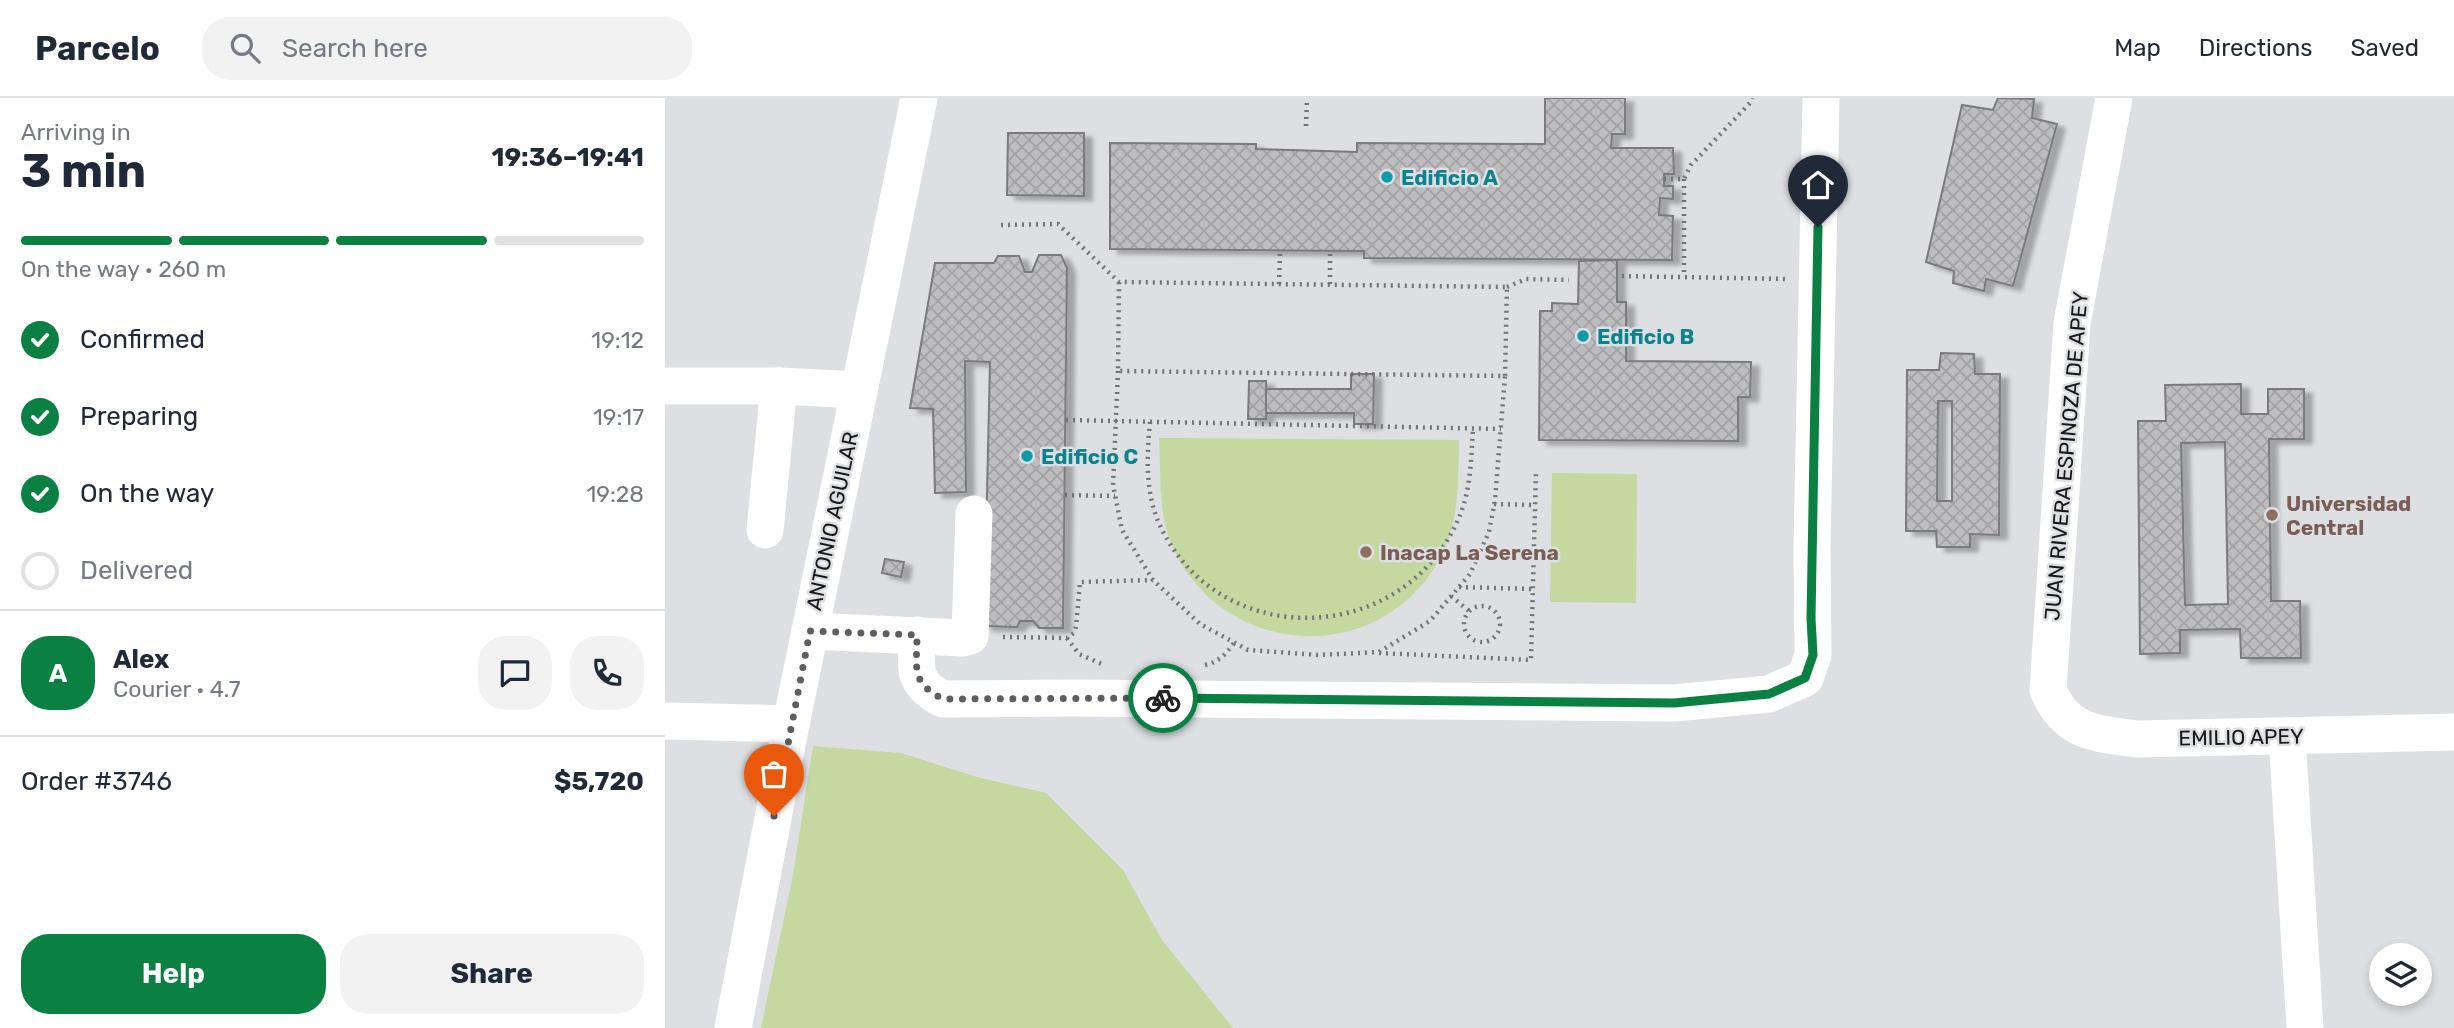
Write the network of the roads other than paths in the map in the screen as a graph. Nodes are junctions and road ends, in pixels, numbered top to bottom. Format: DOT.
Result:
graph roads {
  1 [pos="919,98"];
  2 [pos="1821,98"];
  3 [pos="2114,98"];
  4 [pos="665,386"];
  5 [pos="779,386"];
  6 [pos="859,390"];
  7 [pos="974,514"];
  8 [pos="765,530"];
  9 [pos="810,631"];
  10 [pos="917,635"];
  11 [pos="2049,690"];
  12 [pos="665,721"];
  13 [pos="791,724"];
  14 [pos="2454,732"];
  15 [pos="2287,736"];
  16 [pos="733,1028"];
  17 [pos="2305,1028"];
  1 -- 6 [label="street, ANTONIO AGUILAR"];
  2 -- 10 [label="street"];
  3 -- 11 [label="street, JUAN RIVERA ESPINOZA DE APEY"];
  4 -- 5 [label="street"];
  5 -- 6 [label="street"];
  5 -- 8 [label="street"];
  6 -- 9 [label="street, ANTONIO AGUILAR"];
  7 -- 10 [label="street"];
  9 -- 10 [label="street"];
  9 -- 13 [label="street, ANTONIO AGUILAR"];
  11 -- 15 [label="street, EMILIO APEY"];
  12 -- 13 [label="street"];
  13 -- 16 [label="street, ANTONIO AGUILAR"];
  14 -- 15 [label="street, EMILIO APEY"];
  15 -- 17 [label="street"];
}
